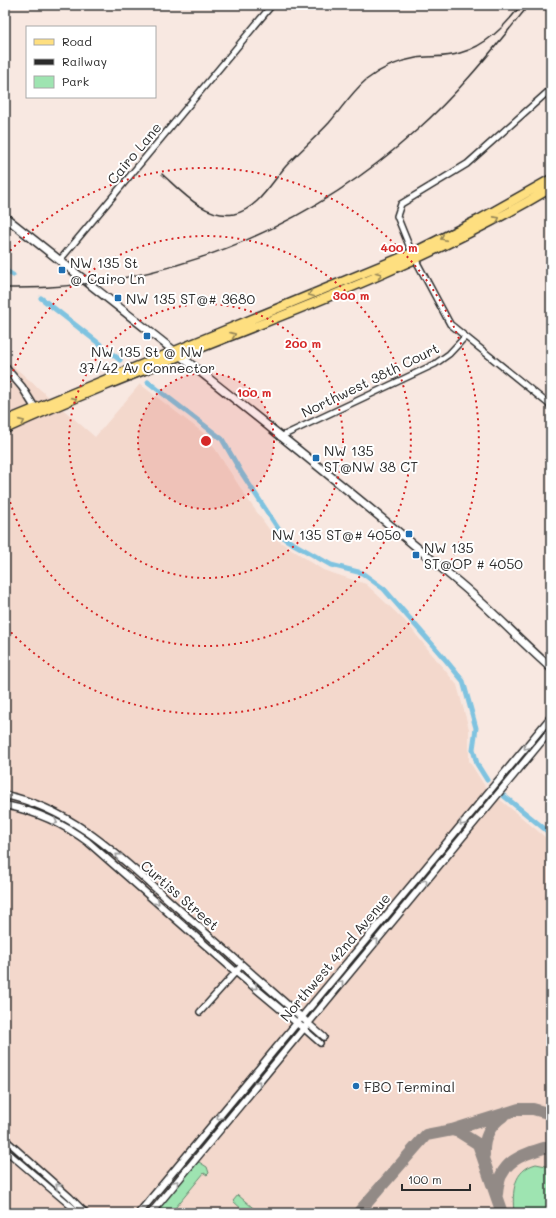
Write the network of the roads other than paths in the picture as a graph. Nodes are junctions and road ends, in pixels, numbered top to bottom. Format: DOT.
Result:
graph roads {
  1 [pos="272,5"];
  2 [pos="551,89"];
  3 [pos="551,179"];
  4 [pos="551,188"];
  5 [pos="5,216"];
  6 [pos="414,256"];
  7 [pos="60,260"];
  8 [pos="465,337"];
  9 [pos="174,350"];
  10 [pos="181,356"];
  11 [pos="5,368"];
  12 [pos="551,406"];
  13 [pos="36,411"];
  14 [pos="5,421"];
  15 [pos="5,429"];
  16 [pos="280,437"];
  17 [pos="551,668"];
  18 [pos="551,717"];
  19 [pos="551,730"];
  20 [pos="487,793"];
  21 [pos="5,795"];
  22 [pos="494,799"];
  23 [pos="5,805"];
  24 [pos="38,805"];
  25 [pos="35,813"];
  26 [pos="393,906"];
  27 [pos="400,912"];
  28 [pos="242,965"];
  29 [pos="236,972"];
  30 [pos="200,1012"];
  31 [pos="301,1016"];
  32 [pos="297,1022"];
  33 [pos="308,1023"];
  34 [pos="303,1028"];
  35 [pos="324,1037"];
  36 [pos="320,1043"];
  37 [pos="5,1139"];
  38 [pos="10,1144"];
  39 [pos="5,1150"];
  40 [pos="191,1150"];
  41 [pos="198,1156"];
  42 [pos="78,1213"];
  43 [pos="86,1213"];
  44 [pos="139,1213"];
  45 [pos="151,1213"];
  1 -- 7 [label="street, Cairo Lane"];
  2 -- 6 [label="street"];
  3 -- 6 [label="main road, one-way"];
  6 -- 4 [label="main road, one-way"];
  5 -- 7 [label="main road"];
  6 -- 8 [label="street"];
  6 -- 9 [label="main road, one-way"];
  10 -- 6 [label="main road, one-way"];
  7 -- 9 [label="main road"];
  8 -- 12 [label="street"];
  8 -- 16 [label="street, Northwest 38th Court"];
  9 -- 10 [label="main road"];
  9 -- 13 [label="main road"];
  13 -- 10 [label="main road, one-way"];
  10 -- 16 [label="main road"];
  11 -- 13 [label="street"];
  13 -- 14 [label="main road"];
  15 -- 13 [label="main road, one-way"];
  16 -- 17 [label="main road"];
  18 -- 20 [label="street, Northwest 42nd Avenue, one-way"];
  19 -- 22 [label="street, Northwest 42nd Avenue"];
  20 -- 22 [label="street"];
  20 -- 26 [label="street, Northwest 42nd Avenue, one-way"];
  21 -- 24 [label="street, Curtiss Street"];
  27 -- 22 [label="street, Northwest 42nd Avenue, one-way"];
  23 -- 25 [label="street, Curtiss Street"];
  24 -- 25 [label="street"];
  28 -- 24 [label="street, Curtiss Street, one-way"];
  25 -- 29 [label="street, Curtiss Street, one-way"];
  26 -- 27 [label="street"];
  26 -- 31 [label="street, Northwest 42nd Avenue"];
  33 -- 27 [label="street, Northwest 42nd Avenue, one-way"];
  28 -- 29 [label="street"];
  28 -- 31 [label="street, Curtiss Street"];
  29 -- 30 [label="street"];
  29 -- 32 [label="street, Curtiss Street, one-way"];
  31 -- 32 [label="street, Northwest 42nd Avenue"];
  31 -- 33 [label="street, Curtiss Street"];
  32 -- 34 [label="street, Curtiss Street"];
  32 -- 40 [label="street, Northwest 42nd Avenue, one-way"];
  33 -- 34 [label="street, Northwest 42nd Avenue"];
  33 -- 35 [label="street, Curtiss Street"];
  34 -- 36 [label="street, Curtiss Street"];
  41 -- 34 [label="street, Northwest 42nd Avenue, one-way"];
  37 -- 38 [label="street"];
  38 -- 39 [label="street"];
  43 -- 38 [label="street, one-way"];
  39 -- 42 [label="street"];
  40 -- 41 [label="street"];
  40 -- 44 [label="street, Northwest 42nd Avenue"];
  45 -- 41 [label="street, Northwest 42nd Avenue, one-way"];
}
